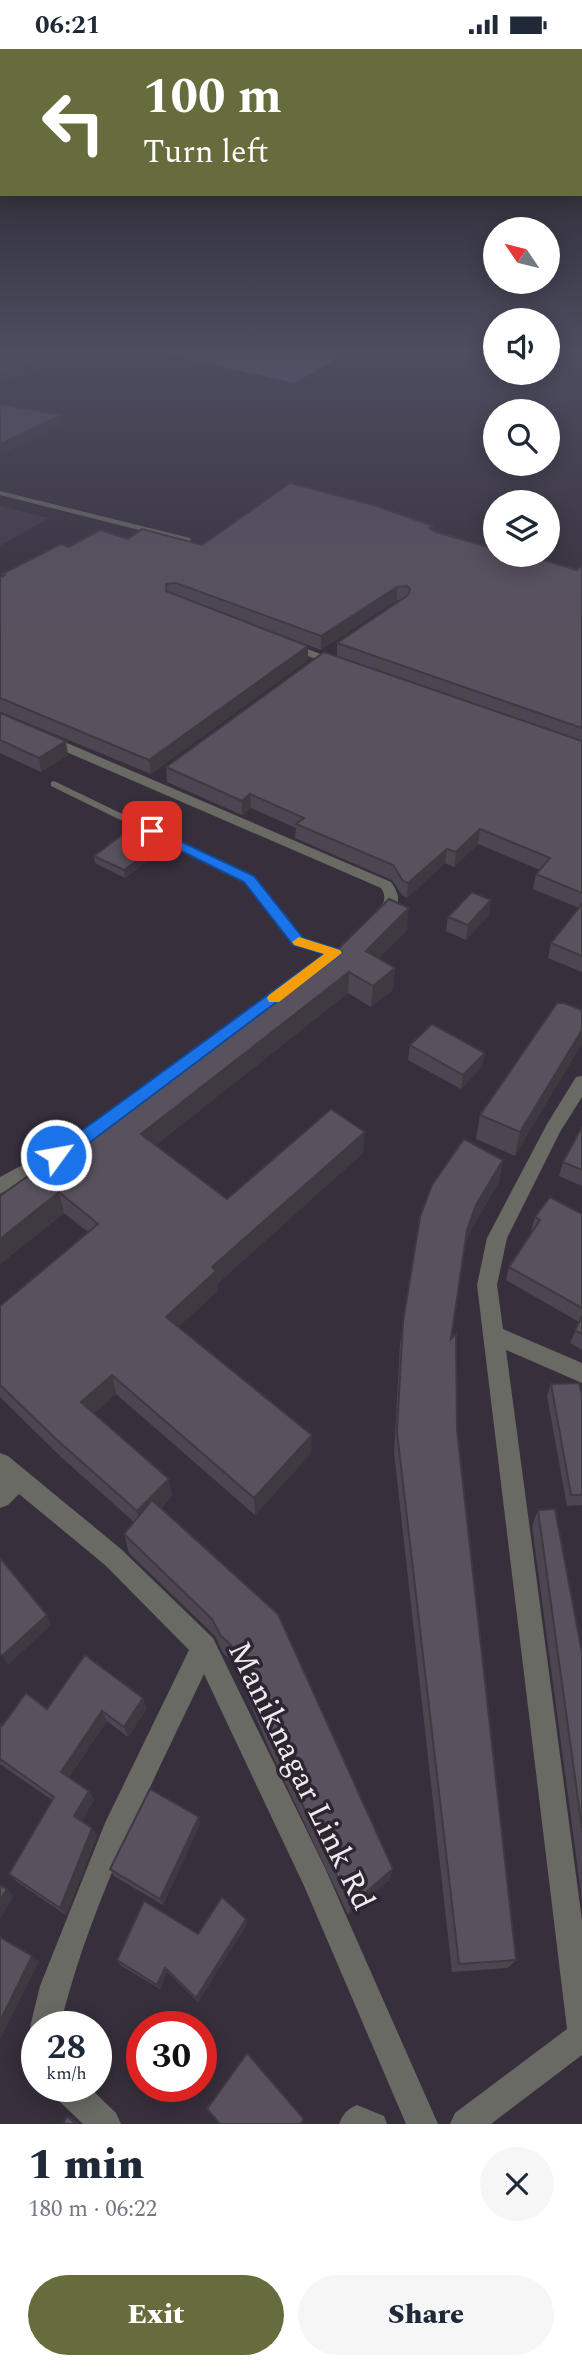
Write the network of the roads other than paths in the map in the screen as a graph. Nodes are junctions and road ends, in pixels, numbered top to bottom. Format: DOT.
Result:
graph roads {
  1 [pos="0,493"];
  2 [pos="187,540"];
  3 [pos="272,639"];
  4 [pos="348,667"];
  5 [pos="25,729"];
  6 [pos="54,784"];
  7 [pos="363,929"];
  8 [pos="340,949"];
  9 [pos="314,969"];
  10 [pos="249,1017"];
  11 [pos="582,1082"];
  12 [pos="0,1186"];
  13 [pos="494,1335"];
  14 [pos="582,1373"];
  15 [pos="6,1480"];
  16 [pos="204,1647"];
  17 [pos="49,2011"];
  18 [pos="582,2034"];
  19 [pos="82,2102"];
  20 [pos="105,2124"];
  21 [pos="351,2124"];
  22 [pos="376,2124"];
  23 [pos="422,2124"];
  24 [pos="466,2124"];
  1 -- 2 [label="lane"];
  3 -- 4 [label="street"];
  5 -- 7 [label="street"];
  6 -- 8 [label="lane"];
  8 -- 9 [label="street"];
  10 -- 12 [label="street"];
  11 -- 13 [label="street"];
  13 -- 14 [label="street"];
  13 -- 18 [label="street"];
  15 -- 16 [label="street, Maniknagar Link Rd"];
  16 -- 17 [label="street"];
  16 -- 23 [label="street, Maniknagar Link Rd"];
  18 -- 24 [label="street"];
  19 -- 20 [label="street"];
  21 -- 22 [label="lane"];
}
